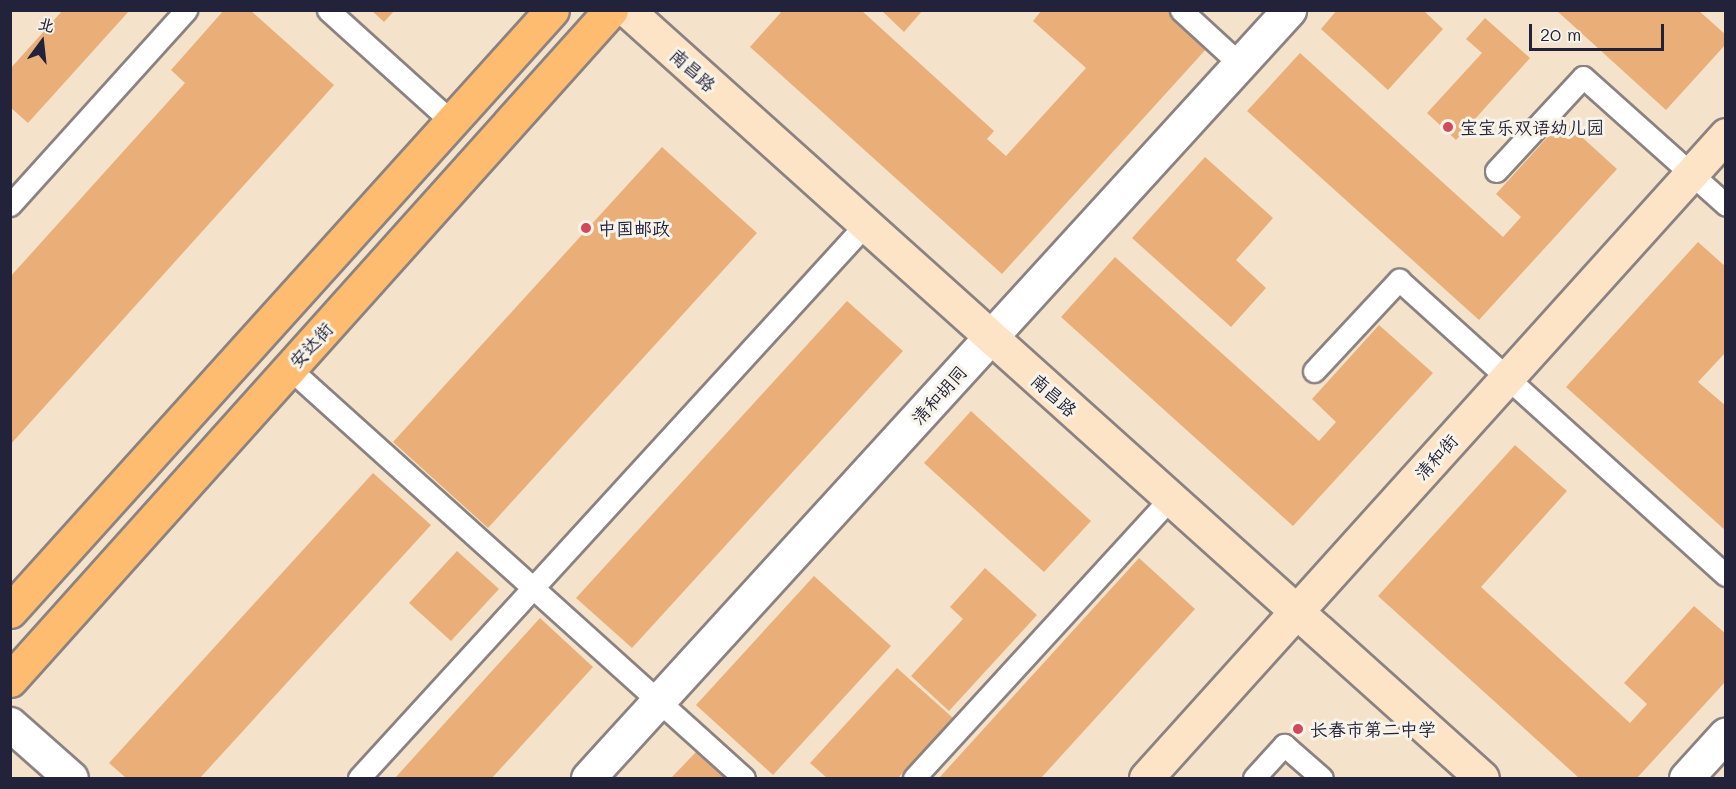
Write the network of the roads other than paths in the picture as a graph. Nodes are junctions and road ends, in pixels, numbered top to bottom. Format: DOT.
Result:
graph roads {
  1 [pos="186,10"];
  2 [pos="328,10"];
  3 [pos="552,10"];
  4 [pos="611,10"];
  5 [pos="627,10"];
  6 [pos="1181,10"];
  7 [pos="1289,10"];
  8 [pos="1240,64"];
  9 [pos="452,122"];
  10 [pos="1725,135"];
  11 [pos="1496,171"];
  12 [pos="1690,174"];
  13 [pos="10,205"];
  14 [pos="1725,205"];
  15 [pos="865,225"];
  16 [pos="991,338"];
  17 [pos="290,369"];
  18 [pos="1314,370"];
  19 [pos="1507,378"];
  20 [pos="1170,499"];
  21 [pos="1725,574"];
  22 [pos="532,587"];
  23 [pos="10,611"];
  24 [pos="1297,612"];
  25 [pos="10,680"];
  26 [pos="658,702"];
  27 [pos="10,724"];
  28 [pos="1725,734"];
  29 [pos="71,778"];
  30 [pos="359,778"];
  31 [pos="588,778"];
  32 [pos="744,778"];
  33 [pos="914,778"];
  34 [pos="1146,778"];
  35 [pos="1254,778"];
  36 [pos="1322,778"];
  37 [pos="1482,778"];
  38 [pos="1686,778"];
  1 -- 13 [label="lane"];
  2 -- 9 [label="lane"];
  3 -- 9 [label="main road"];
  4 -- 17 [label="main road, 安达街"];
  5 -- 15 [label="street, 南昌路"];
  6 -- 8 [label="lane"];
  7 -- 8 [label="street, 清和胡同"];
  8 -- 16 [label="street, 清和胡同"];
  9 -- 23 [label="main road"];
  10 -- 12 [label="street, 清和街"];
  11 -- 12 [label="lane"];
  12 -- 14 [label="lane"];
  12 -- 19 [label="street, 清和街"];
  15 -- 16 [label="street, 南昌路"];
  15 -- 22 [label="lane"];
  16 -- 20 [label="street, 南昌路"];
  16 -- 26 [label="street, 清和胡同"];
  17 -- 22 [label="lane"];
  17 -- 25 [label="main road, 安达街"];
  18 -- 19 [label="lane"];
  19 -- 21 [label="lane"];
  19 -- 24 [label="street, 清和街"];
  20 -- 24 [label="street, 南昌路"];
  20 -- 33 [label="lane"];
  22 -- 26 [label="lane"];
  22 -- 30 [label="lane"];
  24 -- 34 [label="street, 清和街"];
  24 -- 37 [label="street, 南昌路"];
  26 -- 31 [label="street, 清和胡同"];
  26 -- 32 [label="lane"];
  27 -- 29 [label="street"];
  28 -- 38 [label="street"];
  35 -- 36 [label="lane"];
}
